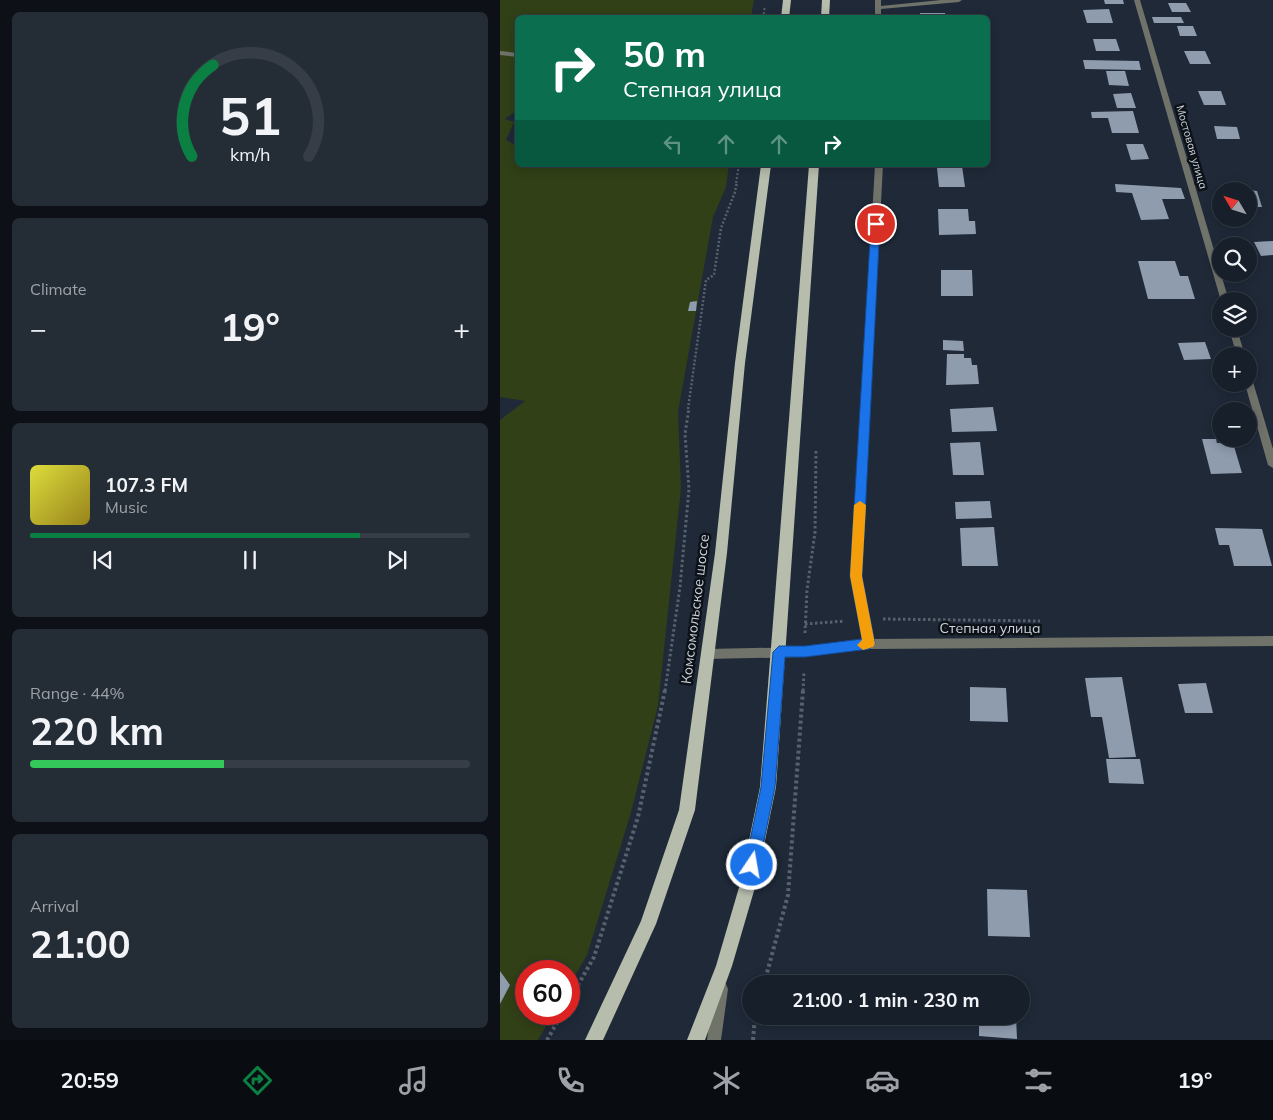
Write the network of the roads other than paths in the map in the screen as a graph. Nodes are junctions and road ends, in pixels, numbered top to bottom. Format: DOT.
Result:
graph roads {
  1 [pos="787,0"];
  2 [pos="826,0"];
  3 [pos="878,0"];
  4 [pos="959,0"];
  5 [pos="1137,0"];
  6 [pos="878,8"];
  7 [pos="784,15"];
  8 [pos="825,15"];
  9 [pos="878,15"];
  10 [pos="500,53"];
  11 [pos="515,55"];
  12 [pos="766,167"];
  13 [pos="814,167"];
  14 [pos="879,167"];
  15 [pos="1222,292"];
  16 [pos="1252,392"];
  17 [pos="1273,465"];
  18 [pos="1273,641"];
  19 [pos="865,644"];
  20 [pos="779,652"];
  21 [pos="707,654"];
  22 [pos="724,966"];
  23 [pos="594,1040"];
  24 [pos="696,1040"];
  25 [pos="714,1040"];
  1 -- 7 [label="main road"];
  2 -- 8 [label="main road"];
  3 -- 6 [label="street"];
  4 -- 6 [label="street"];
  5 -- 15 [label="street, Мостовая улица"];
  6 -- 9 [label="street"];
  10 -- 11 [label="street"];
  12 -- 21 [label="main road, Комсомольское шоссе"];
  13 -- 20 [label="main road"];
  14 -- 19 [label="street"];
  16 -- 17 [label="street"];
  18 -- 19 [label="street, Степная улица"];
  19 -- 20 [label="street, Степная улица"];
  20 -- 21 [label="street, Степная улица"];
  20 -- 22 [label="main road"];
  21 -- 23 [label="main road, Комсомольское шоссе"];
  22 -- 24 [label="main road"];
  22 -- 25 [label="street"];
}
